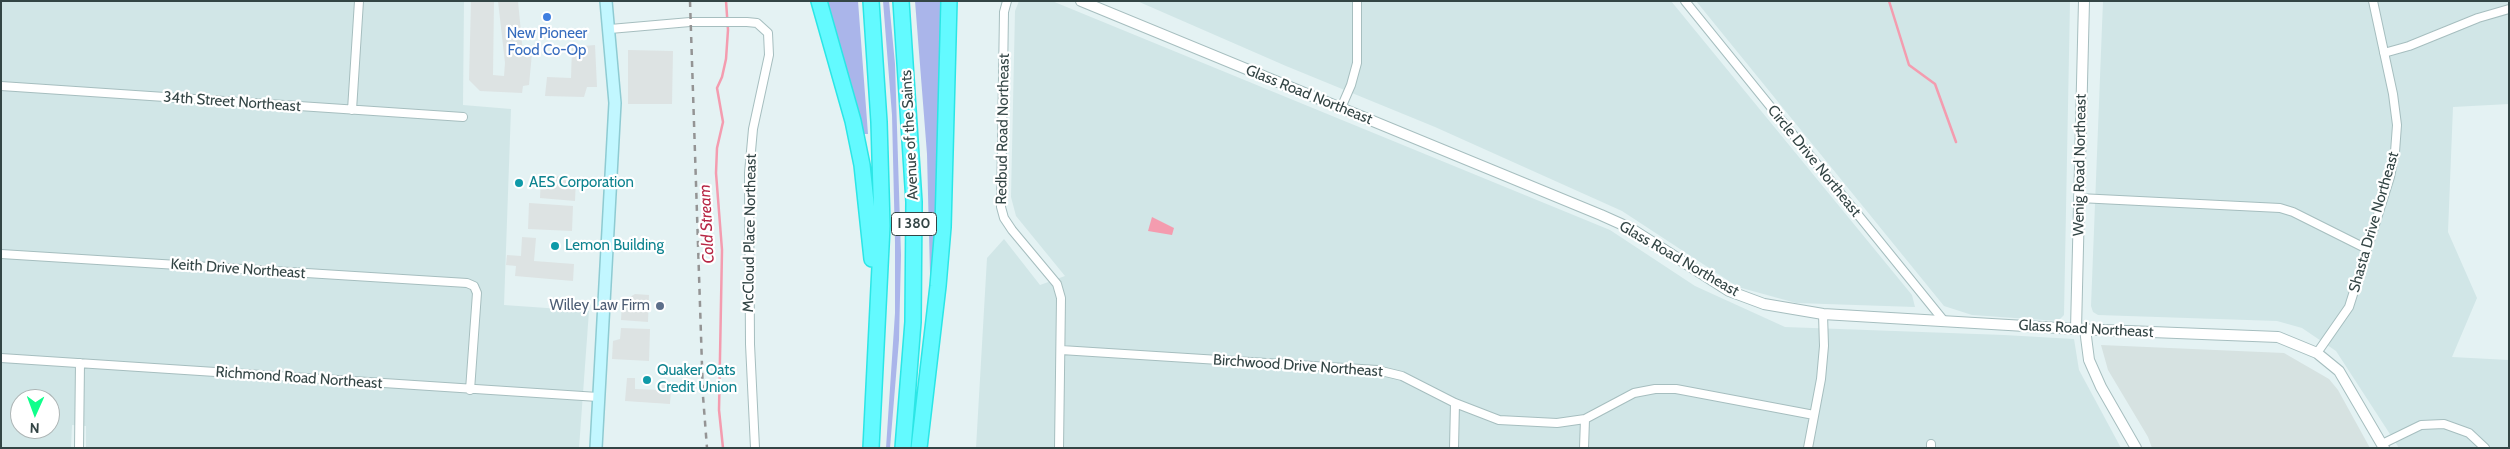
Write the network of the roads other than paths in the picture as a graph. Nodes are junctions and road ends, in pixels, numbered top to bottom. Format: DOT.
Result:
graph roads {
  1 [pos="359,1"];
  2 [pos="606,1"];
  3 [pos="819,1"];
  4 [pos="871,1"];
  5 [pos="901,1"];
  6 [pos="949,1"];
  7 [pos="1007,1"];
  8 [pos="1081,1"];
  9 [pos="1357,1"];
  10 [pos="1685,1"];
  11 [pos="2084,1"];
  12 [pos="2373,1"];
  13 [pos="2509,9"];
  14 [pos="610,29"];
  15 [pos="2384,53"];
  16 [pos="1,86"];
  17 [pos="1341,108"];
  18 [pos="352,110"];
  19 [pos="463,117"];
  20 [pos="2079,198"];
  21 [pos="2368,249"];
  22 [pos="1,254"];
  23 [pos="1823,314"];
  24 [pos="1944,321"];
  25 [pos="878,325"];
  26 [pos="2081,329"];
  27 [pos="1061,350"];
  28 [pos="2317,353"];
  29 [pos="1,358"];
  30 [pos="80,363"];
  31 [pos="470,390"];
  32 [pos="598,397"];
  33 [pos="1455,403"];
  34 [pos="1814,415"];
  35 [pos="1585,419"];
  36 [pos="2383,446"];
  37 [pos="79,448"];
  38 [pos="596,448"];
  39 [pos="755,448"];
  40 [pos="870,448"];
  41 [pos="903,448"];
  42 [pos="919,448"];
  43 [pos="1059,448"];
  44 [pos="1454,448"];
  45 [pos="1584,448"];
  46 [pos="1808,448"];
  47 [pos="2136,448"];
  48 [pos="2485,448"];
  1 -- 18 [label="street"];
  2 -- 14 [label="main road"];
  3 -- 25 [label="highway"];
  4 -- 25 [label="highway, Avenue of the Saints / I 380"];
  5 -- 41 [label="highway, Avenue of the Saints / I 380"];
  6 -- 42 [label="highway"];
  7 -- 27 [label="street, Redbud Road Northeast"];
  8 -- 17 [label="street, Glass Road Northeast"];
  9 -- 17 [label="street"];
  10 -- 24 [label="street, Circle Drive Northeast"];
  11 -- 20 [label="street, Wenig Road Northeast"];
  12 -- 15 [label="street, Shasta Drive Northeast"];
  13 -- 15 [label="street"];
  14 -- 32 [label="main road"];
  14 -- 39 [label="street, McCloud Place Northeast"];
  15 -- 21 [label="street, Shasta Drive Northeast"];
  16 -- 18 [label="street, 34th Street Northeast"];
  17 -- 23 [label="street, Glass Road Northeast"];
  18 -- 19 [label="street, 34th Street Northeast"];
  20 -- 21 [label="street"];
  20 -- 26 [label="street, Wenig Road Northeast"];
  21 -- 28 [label="street, Shasta Drive Northeast"];
  22 -- 31 [label="street, Keith Drive Northeast"];
  23 -- 24 [label="street, Glass Road Northeast"];
  23 -- 34 [label="street"];
  24 -- 26 [label="street, Glass Road Northeast"];
  25 -- 40 [label="highway, Avenue of the Saints / I 380"];
  26 -- 28 [label="street, Glass Road Northeast"];
  26 -- 47 [label="street, Wenig Road Northeast"];
  27 -- 33 [label="street, Birchwood Drive Northeast"];
  27 -- 43 [label="street, Redbud Road Northeast"];
  28 -- 36 [label="street, Glass Road Northeast"];
  29 -- 30 [label="street, Richmond Road Northeast"];
  30 -- 31 [label="street, Richmond Road Northeast"];
  30 -- 37 [label="street"];
  31 -- 32 [label="street, Richmond Road Northeast"];
  32 -- 38 [label="main road"];
  33 -- 35 [label="street, Birchwood Drive Northeast"];
  33 -- 44 [label="street"];
  34 -- 35 [label="street, Birchwood Drive Northeast"];
  34 -- 46 [label="street"];
  35 -- 45 [label="street"];
  36 -- 48 [label="street"];
}
